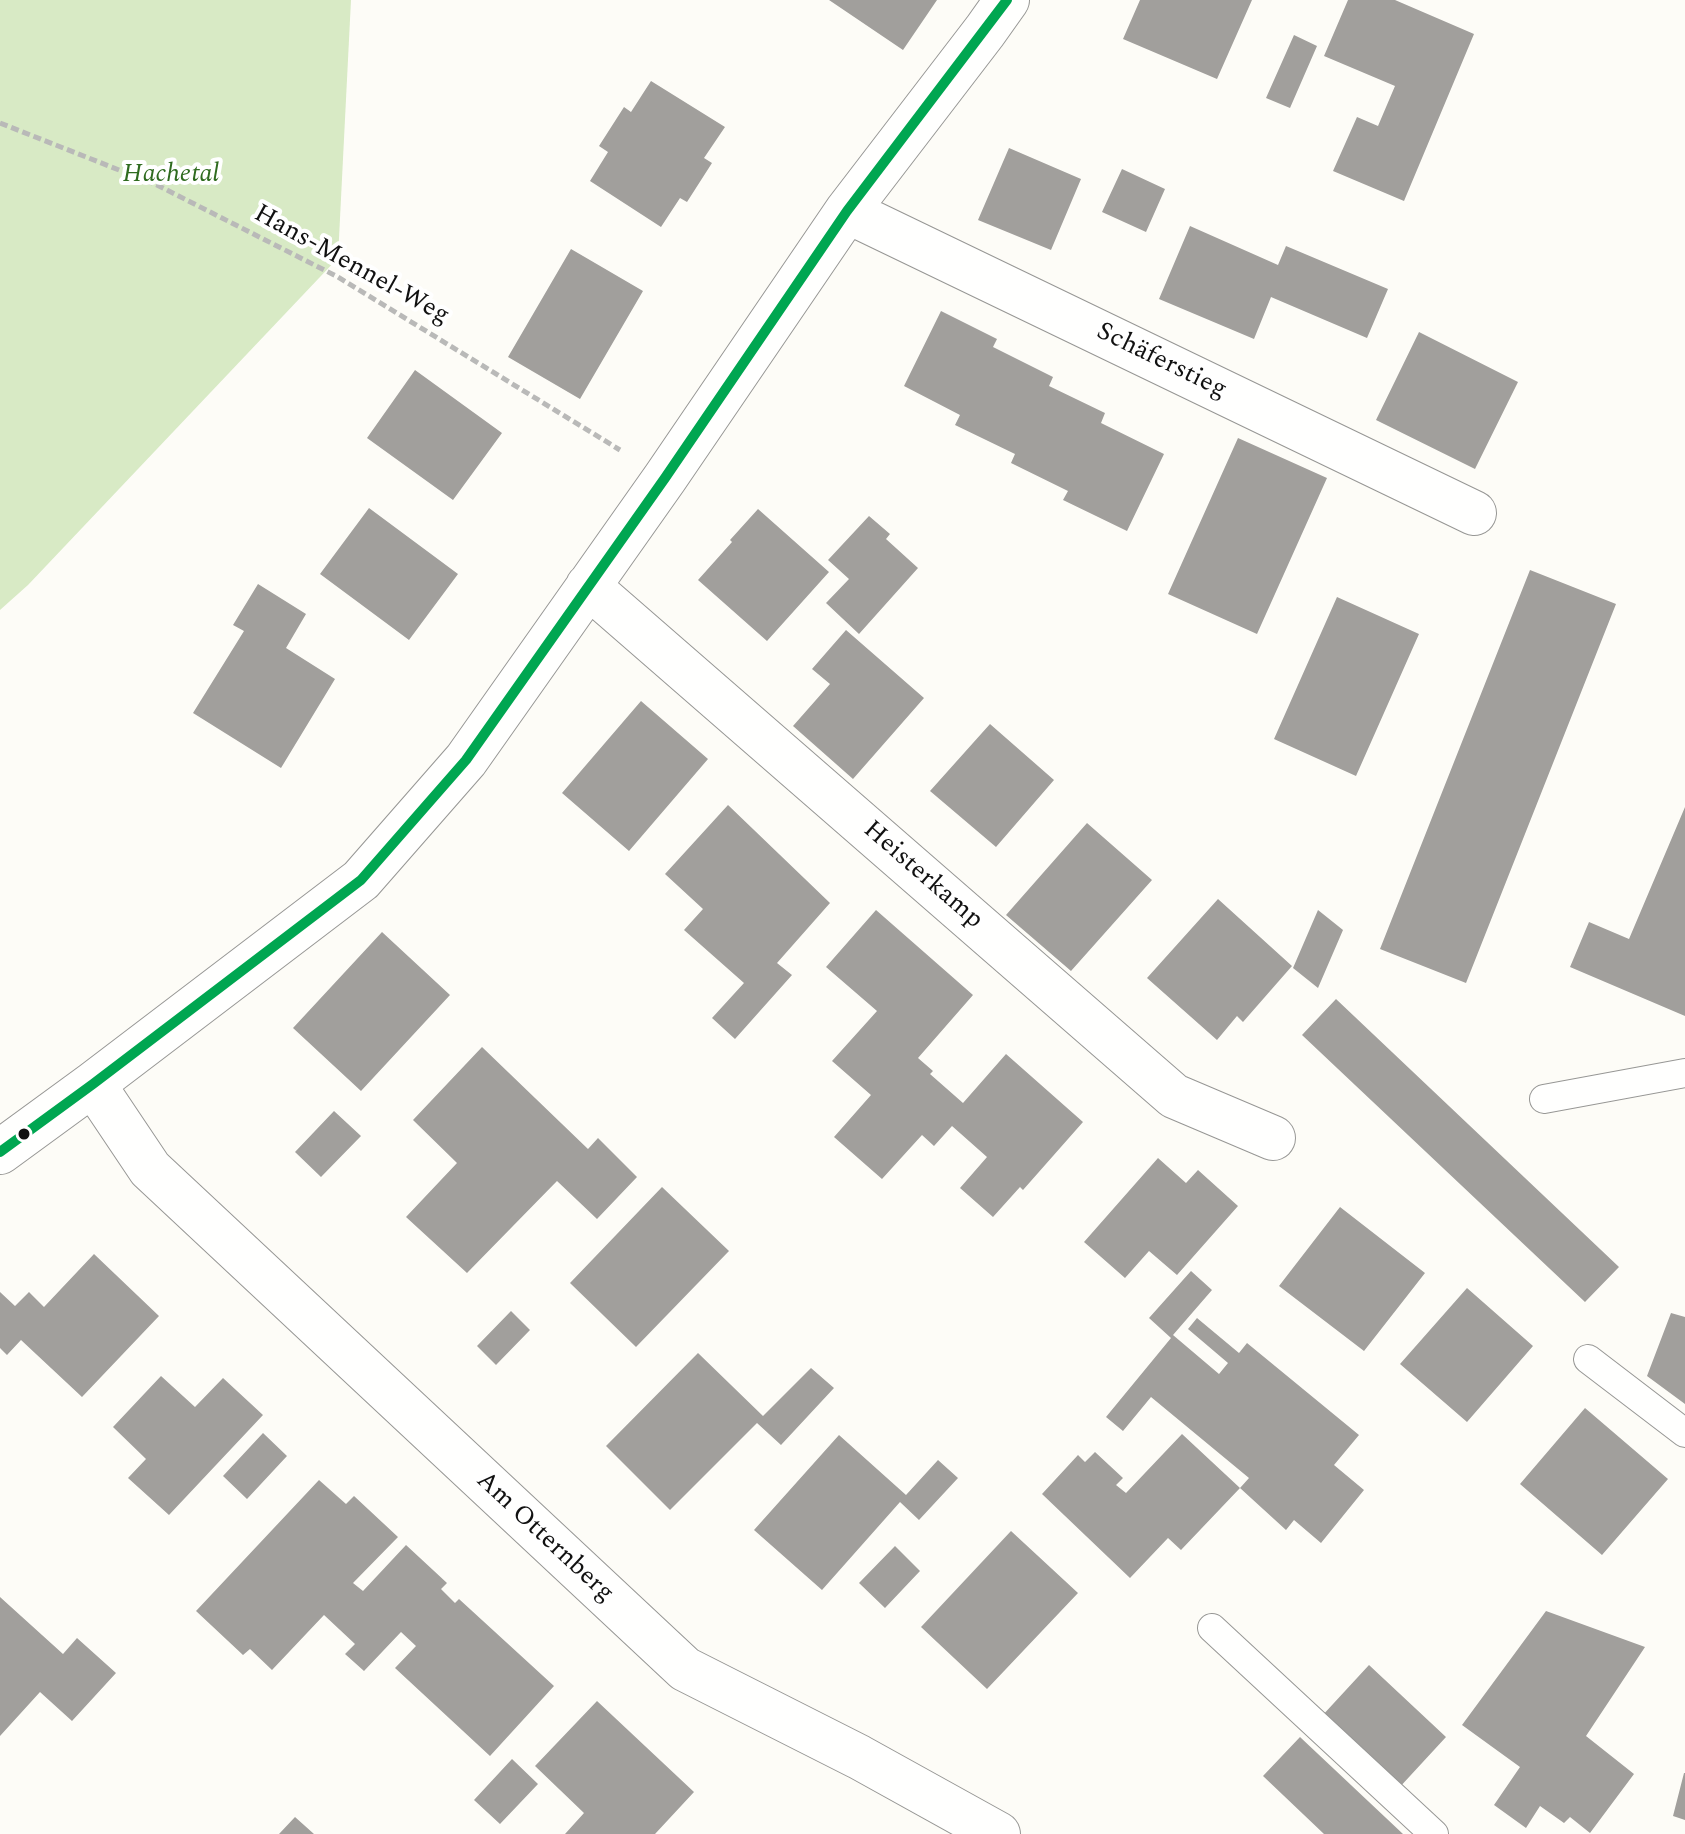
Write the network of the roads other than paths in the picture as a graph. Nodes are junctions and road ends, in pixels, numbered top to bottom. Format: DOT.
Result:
graph roads {
  1 [pos="1007,0"];
  2 [pos="847,211"];
  3 [pos="1474,513"];
  4 [pos="588,586"];
  5 [pos="1685,1073"];
  6 [pos="93,1084"];
  7 [pos="1544,1099"];
  8 [pos="1273,1138"];
  9 [pos="0,1152"];
  10 [pos="1588,1359"];
  11 [pos="1685,1433"];
  12 [pos="1212,1628"];
  13 [pos="998,1834"];
  14 [pos="1434,1834"];
  1 -- 2 [label="street"];
  2 -- 3 [label="street, Schäferstieg"];
  2 -- 4 [label="street"];
  4 -- 6 [label="street"];
  4 -- 8 [label="street, Heisterkamp"];
  5 -- 7 [label="lane"];
  6 -- 9 [label="street"];
  6 -- 13 [label="street, Am Otternberg"];
  10 -- 11 [label="lane"];
  12 -- 14 [label="lane"];
}
